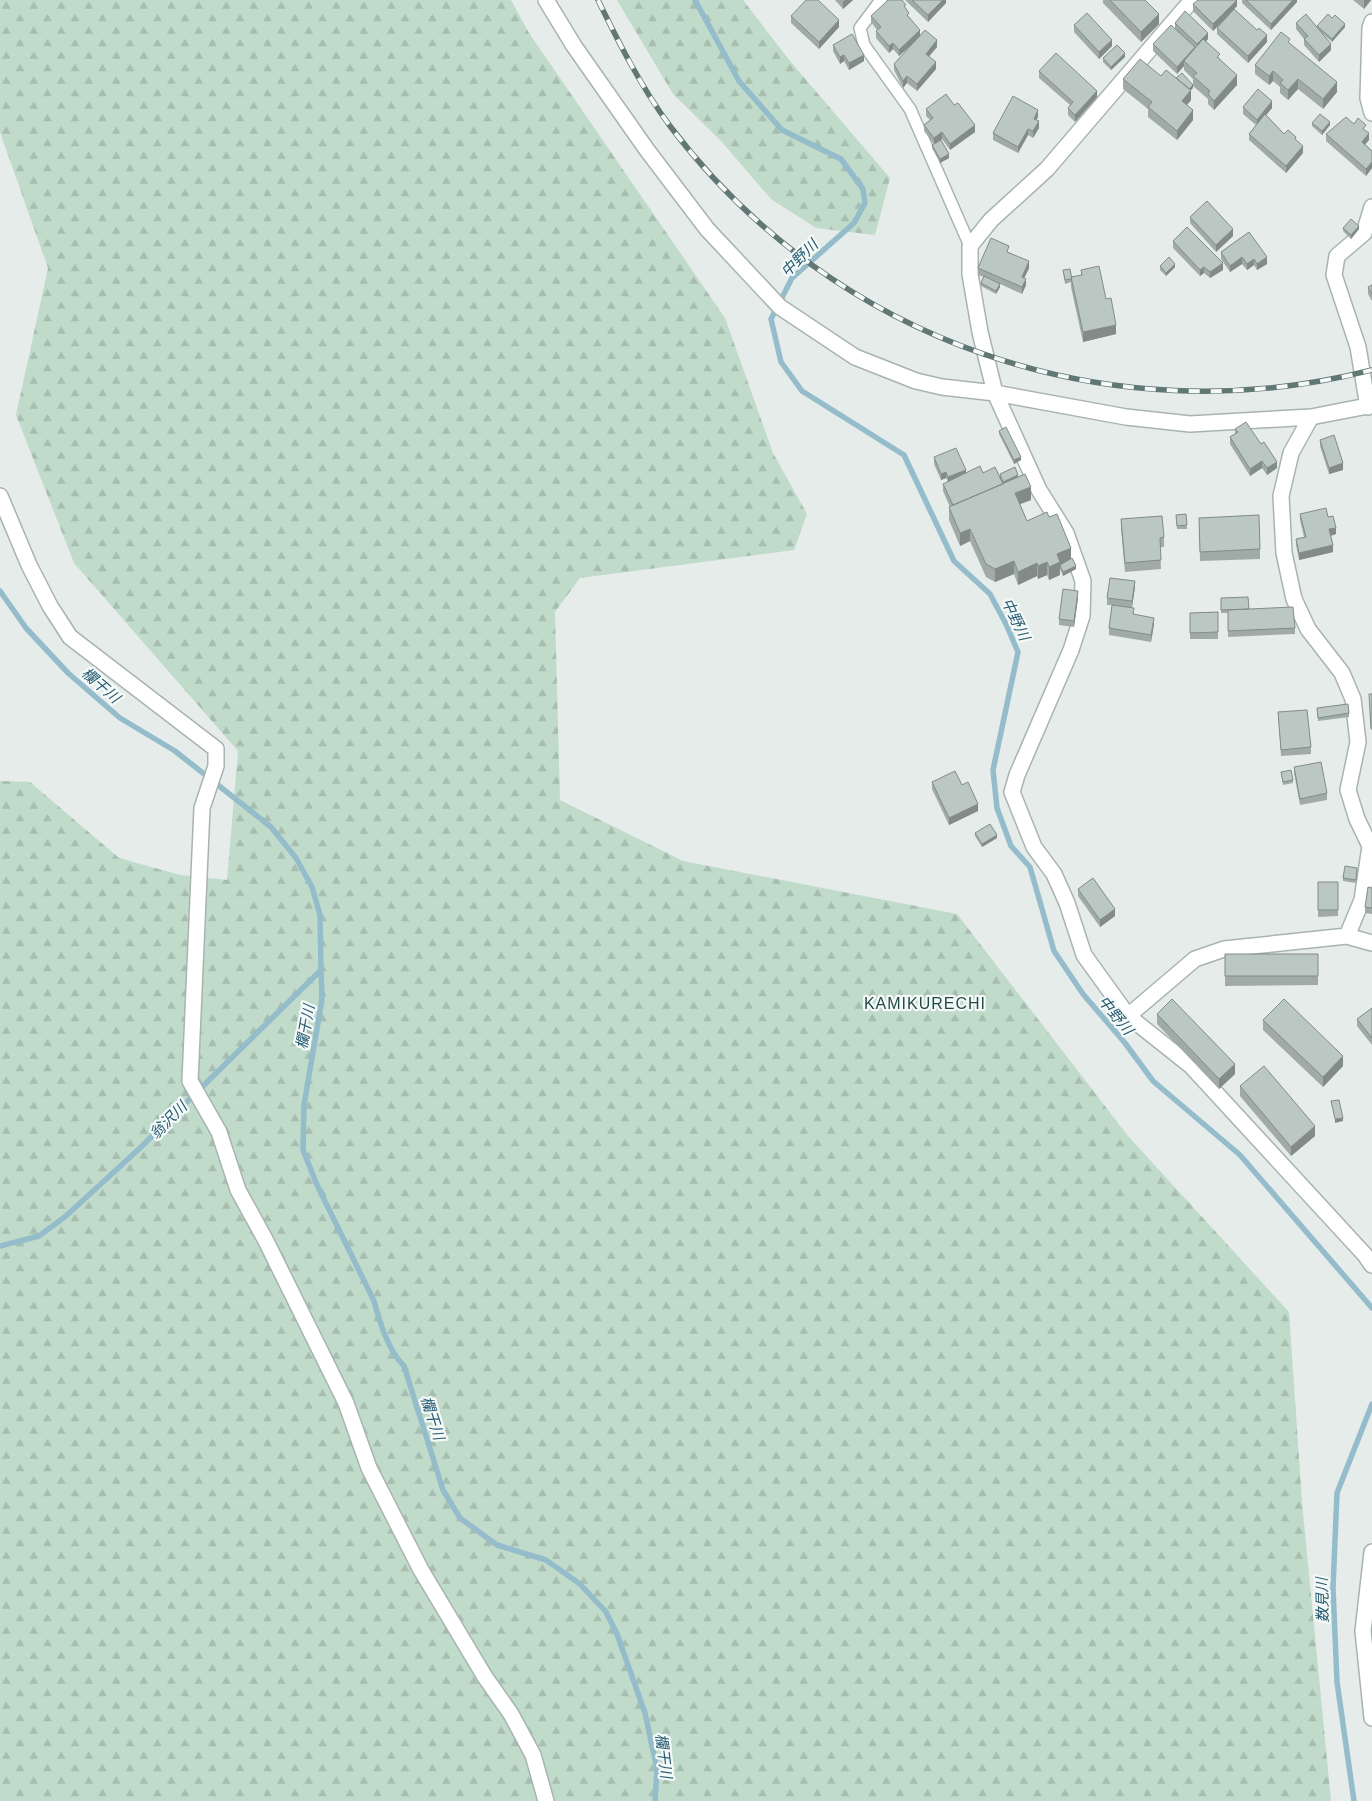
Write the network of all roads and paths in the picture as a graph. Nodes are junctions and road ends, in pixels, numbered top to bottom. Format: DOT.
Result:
graph roads {
  1 [pos="546,0"];
  2 [pos="881,0"];
  3 [pos="1192,0"];
  4 [pos="1372,22"];
  5 [pos="1372,114"];
  6 [pos="1372,207"];
  7 [pos="970,246"];
  8 [pos="995,393"];
  9 [pos="1370,406"];
  10 [pos="1311,417"];
  11 [pos="0,496"];
  12 [pos="1347,936"];
  13 [pos="1372,943"];
  14 [pos="1128,1016"];
  15 [pos="1372,1265"];
  16 [pos="1372,1552"];
  17 [pos="1372,1718"];
  18 [pos="546,1801"];
  1 -- 8 [label="street"];
  2 -- 7 [label="lane"];
  3 -- 7 [label="street"];
  4 -- 5 [label="street"];
  6 -- 9 [label="street"];
  7 -- 8 [label="street"];
  8 -- 10 [label="street"];
  8 -- 14 [label="street"];
  9 -- 10 [label="street"];
  10 -- 12 [label="street"];
  11 -- 18 [label="street"];
  12 -- 13 [label="street"];
  12 -- 14 [label="street"];
  14 -- 15 [label="street"];
  16 -- 17 [label="street"];
}
